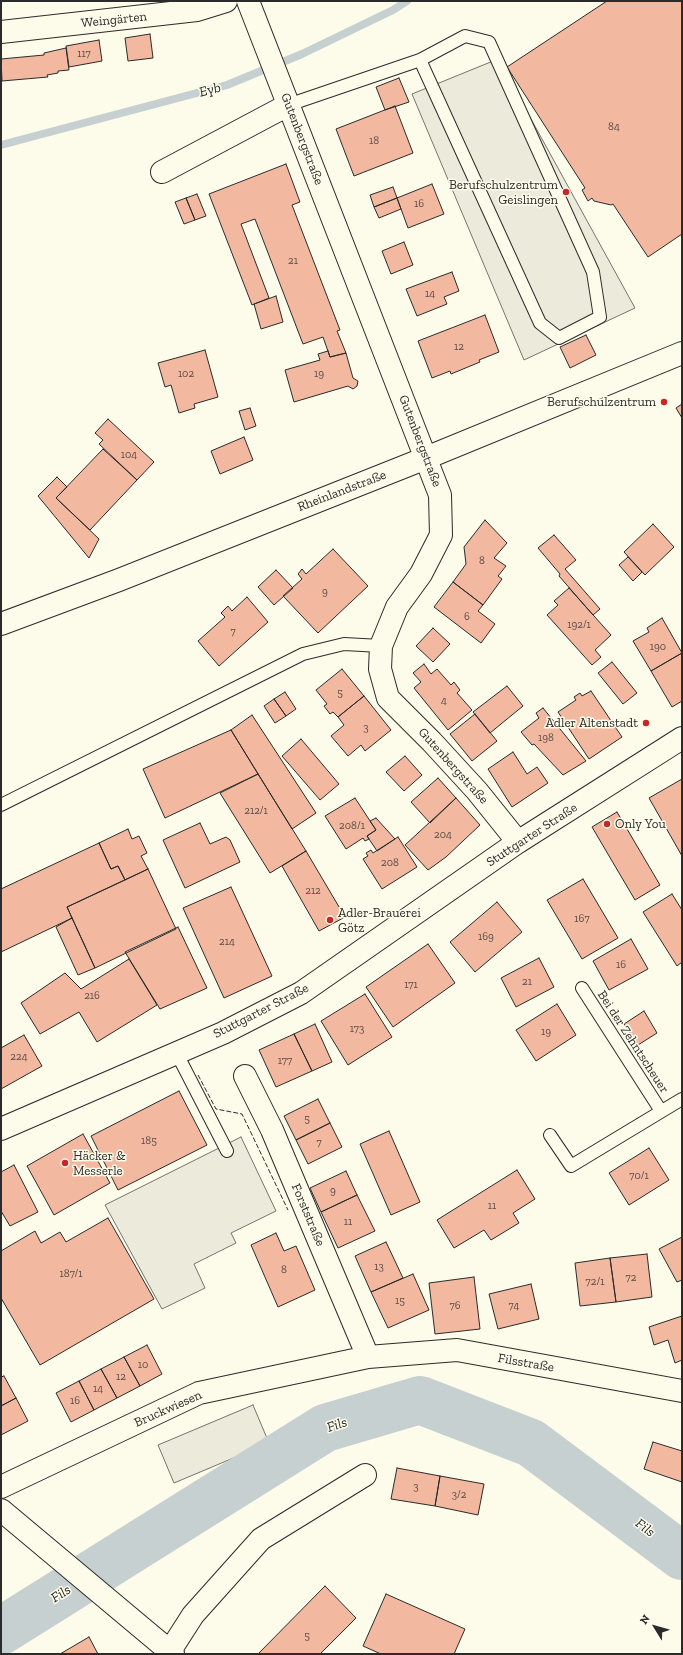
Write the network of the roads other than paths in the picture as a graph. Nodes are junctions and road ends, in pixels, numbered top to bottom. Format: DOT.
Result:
graph roads {
  1 [pos="226,1"];
  2 [pos="251,10"];
  3 [pos="1,32"];
  4 [pos="420,60"];
  5 [pos="285,97"];
  6 [pos="162,172"];
  7 [pos="682,353"];
  8 [pos="426,458"];
  9 [pos="1,624"];
  10 [pos="381,646"];
  11 [pos="682,738"];
  12 [pos="1,805"];
  13 [pos="518,842"];
  14 [pos="582,988"];
  15 [pos="176,1052"];
  16 [pos="245,1076"];
  17 [pos="682,1099"];
  18 [pos="661,1111"];
  19 [pos="1,1129"];
  20 [pos="550,1135"];
  21 [pos="227,1152"];
  22 [pos="368,1357"];
  23 [pos="682,1391"];
  24 [pos="364,1475"];
  25 [pos="1,1488"];
  26 [pos="1,1510"];
  27 [pos="170,1653"];
  1 -- 3 [label="street, Weingärten"];
  2 -- 5 [label="street, Gutenbergstraße"];
  4 -- 4 [label="lane"];
  4 -- 5 [label="lane"];
  5 -- 6 [label="street"];
  5 -- 8 [label="street, Gutenbergstraße"];
  7 -- 8 [label="street, Rheinlandstraße"];
  8 -- 9 [label="street, Rheinlandstraße"];
  8 -- 10 [label="street, Gutenbergstraße"];
  10 -- 12 [label="lane"];
  10 -- 13 [label="street, Gutenbergstraße"];
  11 -- 13 [label="street, Stuttgarter Straße"];
  13 -- 15 [label="street, Stuttgarter Straße"];
  14 -- 18 [label="lane, Bei der Zehntscheuer"];
  15 -- 19 [label="street, Stuttgarter Straße"];
  15 -- 21 [label="lane"];
  16 -- 22 [label="street, Forststraße"];
  17 -- 18 [label="lane, Bei der Zehntscheuer"];
  18 -- 20 [label="lane, Bei der Zehntscheuer"];
  22 -- 23 [label="street, Filsstraße"];
  22 -- 25 [label="street, Bruckwiesen"];
  24 -- 27 [label="street"];
  26 -- 27 [label="street"];
}
